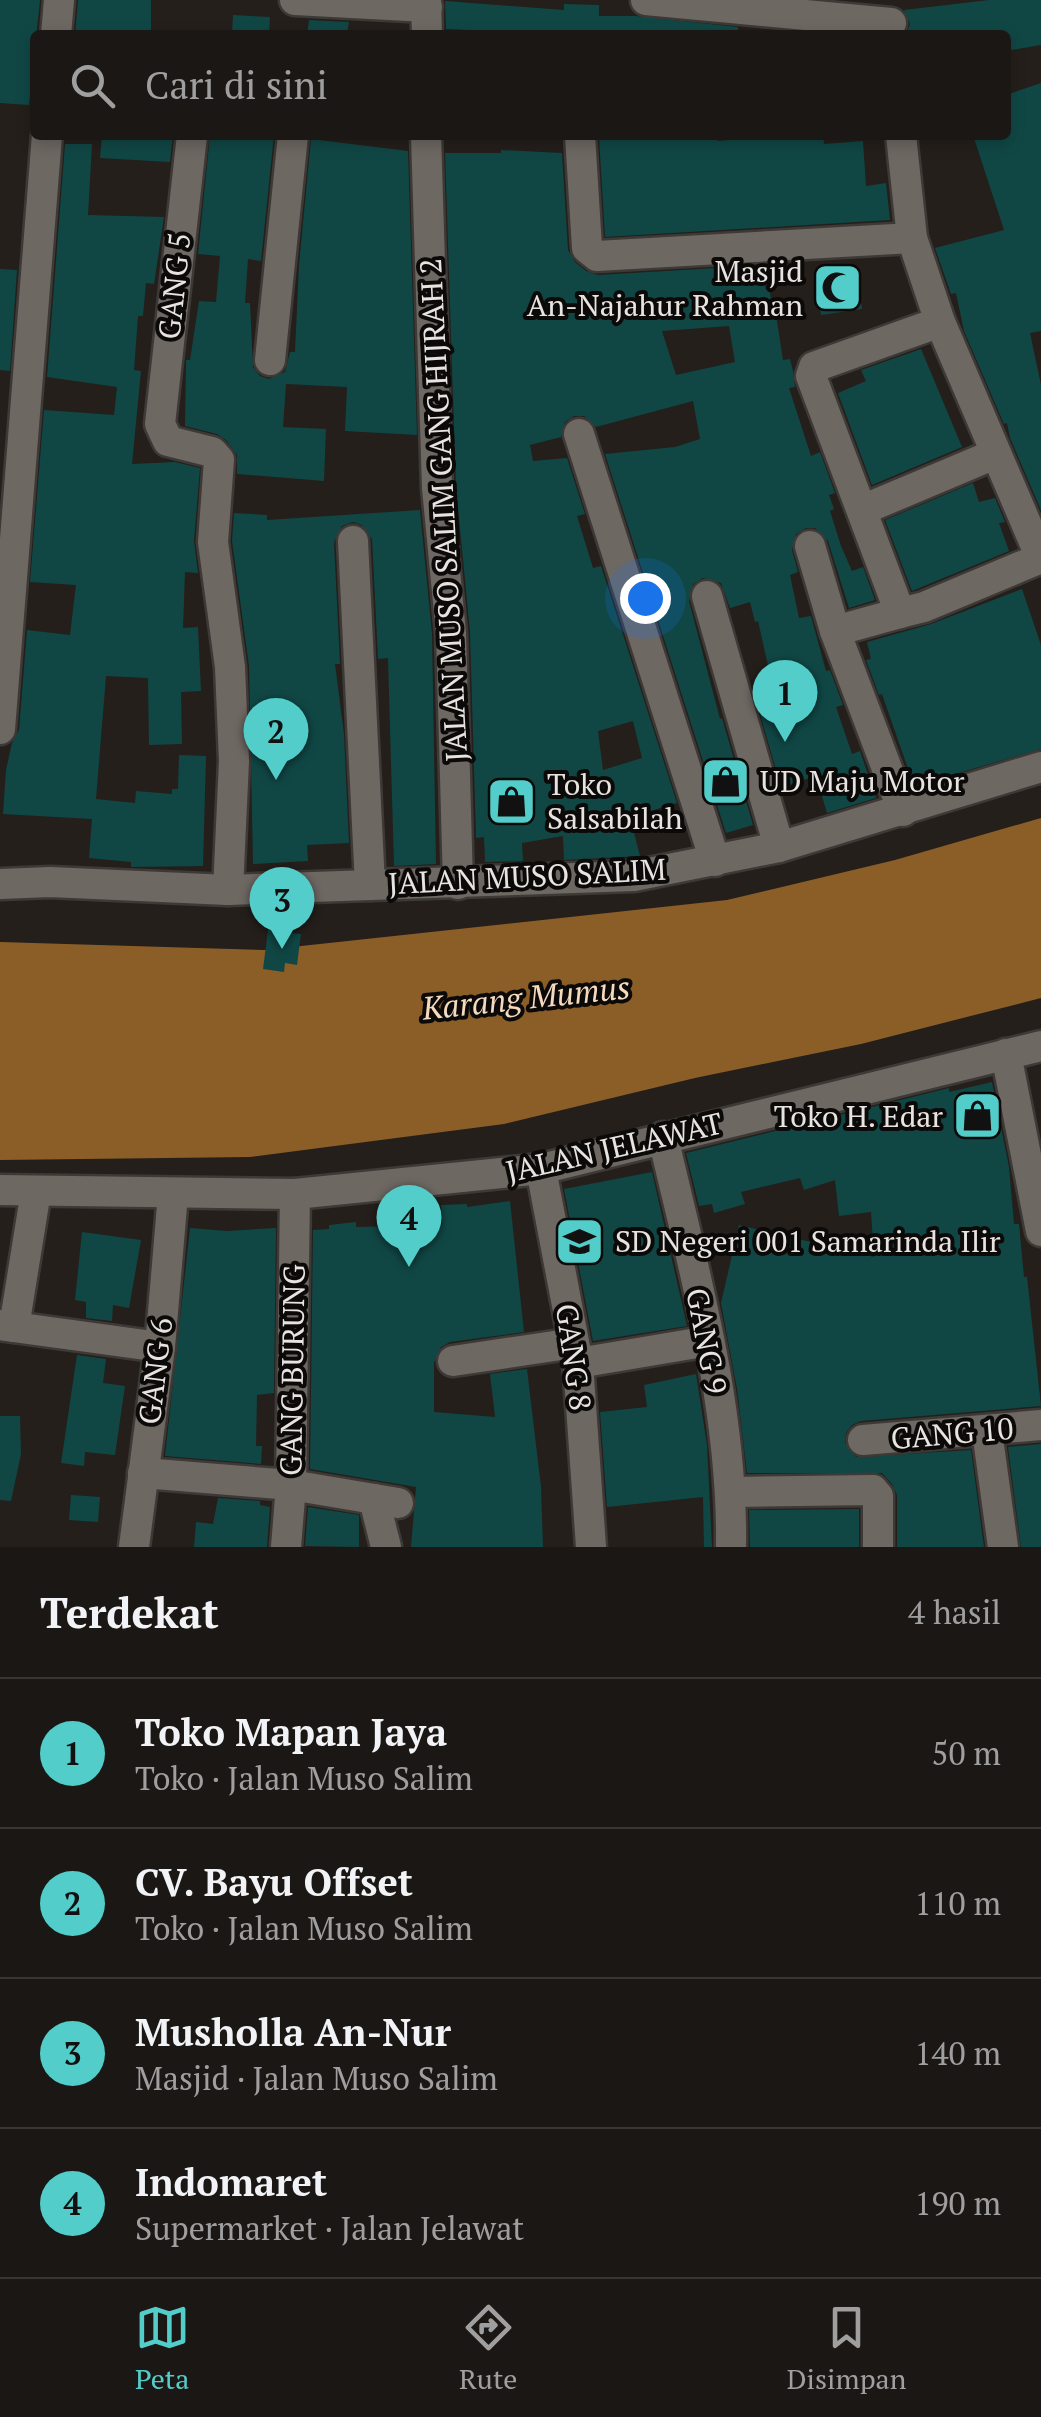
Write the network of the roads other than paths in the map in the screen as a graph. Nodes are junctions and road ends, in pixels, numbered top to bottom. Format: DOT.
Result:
graph roads {
  1 [pos="59,0"];
  2 [pos="295,0"];
  3 [pos="646,0"];
  4 [pos="427,14"];
  5 [pos="890,19"];
  6 [pos="56,30"];
  7 [pos="46,140"];
  8 [pos="191,140"];
  9 [pos="292,140"];
  10 [pos="426,140"];
  11 [pos="580,140"];
  12 [pos="902,140"];
  13 [pos="912,238"];
  14 [pos="940,322"];
  15 [pos="270,360"];
  16 [pos="578,434"];
  17 [pos="995,454"];
  18 [pos="862,510"];
  19 [pos="353,542"];
  20 [pos="810,546"];
  21 [pos="1041,558"];
  22 [pos="707,596"];
  23 [pos="900,613"];
  24 [pos="835,631"];
  25 [pos="0,729"];
  26 [pos="1041,767"];
  27 [pos="904,811"];
  28 [pos="779,847"];
  29 [pos="716,861"];
  30 [pos="0,884"];
  31 [pos="458,884"];
  32 [pos="370,886"];
  33 [pos="228,890"];
  34 [pos="1041,1046"];
  35 [pos="1006,1054"];
  36 [pos="664,1137"];
  37 [pos="541,1169"];
  38 [pos="0,1190"];
  39 [pos="36,1191"];
  40 [pos="173,1194"];
  41 [pos="295,1194"];
  42 [pos="1041,1231"];
  43 [pos="7,1326"];
  44 [pos="709,1341"];
  45 [pos="160,1347"];
  46 [pos="576,1353"];
  47 [pos="453,1361"];
  48 [pos="1041,1425"];
  49 [pos="988,1430"];
  50 [pos="863,1440"];
  51 [pos="143,1473"];
  52 [pos="291,1484"];
  53 [pos="732,1492"];
  54 [pos="134,1547"];
  55 [pos="286,1547"];
  56 [pos="386,1547"];
  57 [pos="591,1547"];
  58 [pos="730,1547"];
  59 [pos="878,1547"];
  60 [pos="1003,1547"];
  1 -- 6 [label="street"];
  2 -- 4 [label="street"];
  3 -- 5 [label="street"];
  7 -- 25 [label="street"];
  8 -- 33 [label="street, GANG 5"];
  9 -- 15 [label="street"];
  10 -- 31 [label="street, JALAN MUSO SALIM GANG HIJRAH 2"];
  11 -- 13 [label="street"];
  12 -- 13 [label="street"];
  13 -- 14 [label="street"];
  14 -- 17 [label="street"];
  14 -- 18 [label="street"];
  16 -- 29 [label="street"];
  17 -- 18 [label="street"];
  17 -- 21 [label="street"];
  18 -- 23 [label="street"];
  19 -- 32 [label="street"];
  20 -- 24 [label="street"];
  21 -- 23 [label="street"];
  22 -- 28 [label="street"];
  23 -- 24 [label="street"];
  24 -- 27 [label="street"];
  26 -- 27 [label="street, JALAN MUSO SALIM"];
  27 -- 28 [label="street, JALAN MUSO SALIM"];
  28 -- 29 [label="street, JALAN MUSO SALIM"];
  29 -- 31 [label="street, JALAN MUSO SALIM"];
  30 -- 33 [label="street, JALAN MUSO SALIM"];
  31 -- 32 [label="street, JALAN MUSO SALIM"];
  32 -- 33 [label="street, JALAN MUSO SALIM"];
  34 -- 35 [label="street, JALAN JELAWAT"];
  35 -- 36 [label="street, JALAN JELAWAT"];
  35 -- 42 [label="street"];
  36 -- 37 [label="street, JALAN JELAWAT"];
  36 -- 44 [label="street, GANG 9"];
  37 -- 41 [label="street, JALAN JELAWAT"];
  37 -- 46 [label="street, GANG 8"];
  38 -- 39 [label="street, JALAN JELAWAT"];
  39 -- 40 [label="street, JALAN JELAWAT"];
  39 -- 43 [label="street"];
  40 -- 41 [label="street, JALAN JELAWAT"];
  40 -- 45 [label="street, GANG 6"];
  41 -- 52 [label="street, GANG BURUNG"];
  43 -- 45 [label="street"];
  44 -- 46 [label="street"];
  44 -- 53 [label="street, GANG 9"];
  45 -- 51 [label="street, GANG 6"];
  46 -- 47 [label="street"];
  46 -- 57 [label="street, GANG 8"];
  48 -- 49 [label="street, GANG 10"];
  49 -- 50 [label="street, GANG 10"];
  49 -- 60 [label="street"];
  51 -- 52 [label="street"];
  51 -- 54 [label="street, GANG 6"];
  52 -- 55 [label="street, GANG BURUNG"];
  52 -- 56 [label="street"];
  53 -- 58 [label="street, GANG 9"];
  53 -- 59 [label="street"];
}
